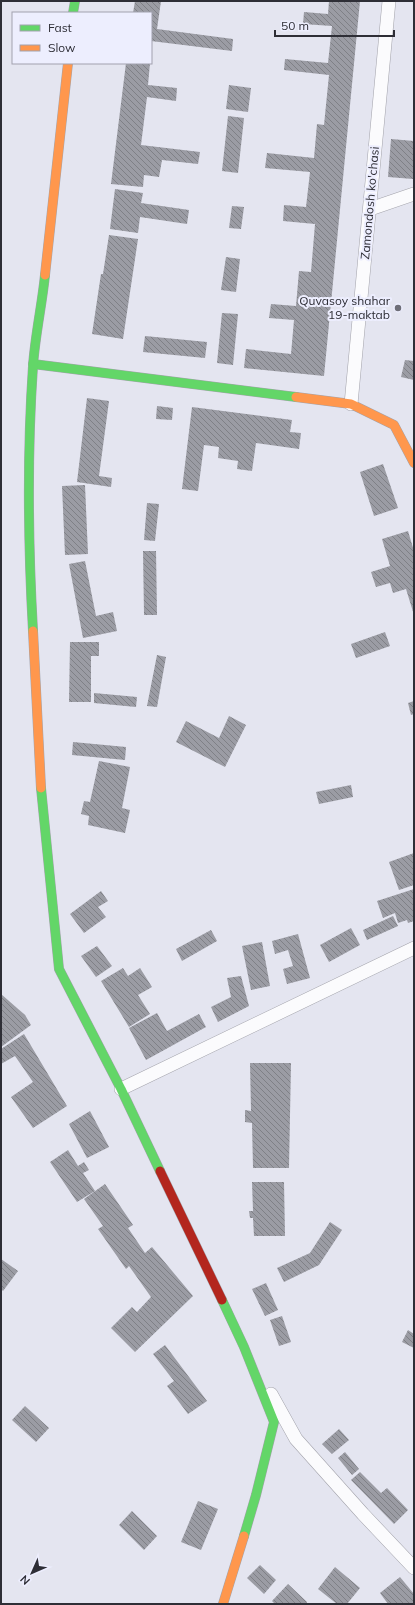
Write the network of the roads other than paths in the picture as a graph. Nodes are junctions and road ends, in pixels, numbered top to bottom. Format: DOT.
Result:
graph roads {
  1 [pos="75,1"];
  2 [pos="389,1"];
  3 [pos="73,12"];
  4 [pos="68,64"];
  5 [pos="414,194"];
  6 [pos="370,209"];
  7 [pos="33,364"];
  8 [pos="351,404"];
  9 [pos="414,462"];
  10 [pos="414,948"];
  11 [pos="121,1089"];
  12 [pos="244,1347"];
  13 [pos="414,1568"];
  14 [pos="222,1604"];
  1 -- 3 [label="main road"];
  2 -- 6 [label="street, Zamondosh ko'chasi"];
  4 -- 7 [label="main road"];
  5 -- 6 [label="street"];
  6 -- 8 [label="street, Zamondosh ko'chasi"];
  7 -- 8 [label="main road"];
  7 -- 11 [label="main road"];
  8 -- 9 [label="main road"];
  10 -- 11 [label="street"];
  11 -- 12 [label="main road"];
  12 -- 13 [label="street"];
  12 -- 14 [label="main road"];
}
